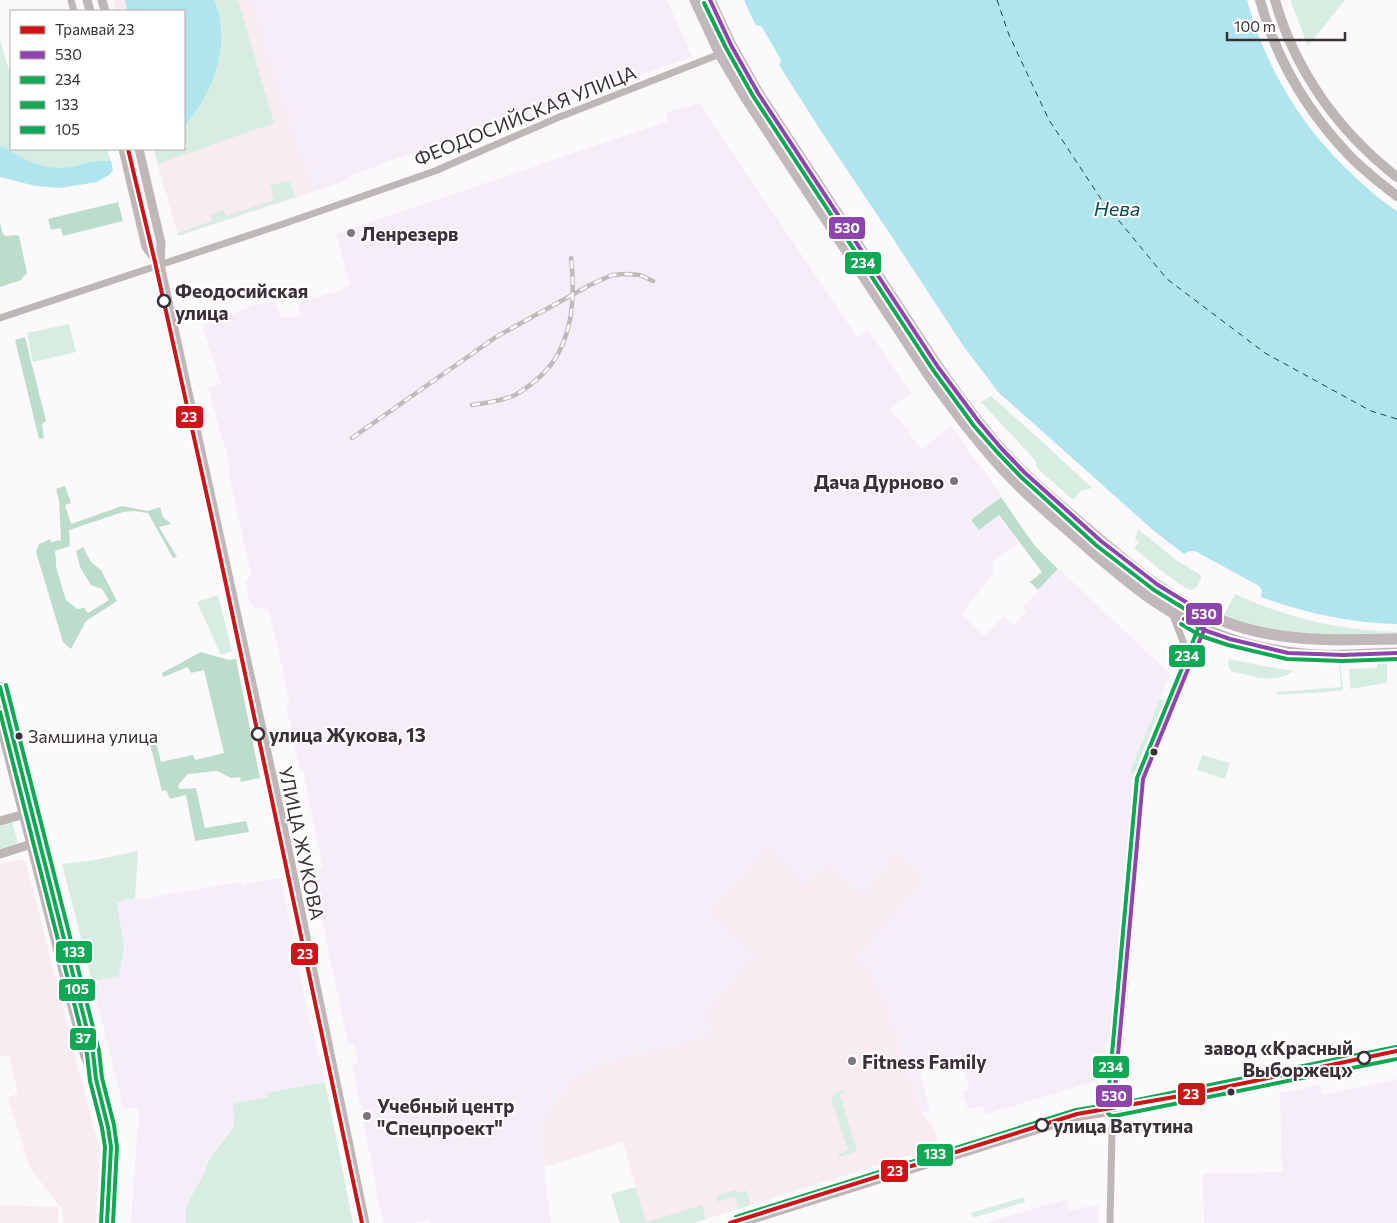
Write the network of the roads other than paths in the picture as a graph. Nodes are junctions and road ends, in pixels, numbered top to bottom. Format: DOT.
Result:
graph roads {
  1 [pos="695,0"];
  2 [pos="710,0"];
  3 [pos="1260,0"];
  4 [pos="1275,0"];
  5 [pos="720,54"];
  6 [pos="124,150"];
  7 [pos="139,150"];
  8 [pos="1397,177"];
  9 [pos="1397,196"];
  10 [pos="160,265"];
  11 [pos="0,318"];
  12 [pos="1172,613"];
  13 [pos="1204,614"];
  14 [pos="1204,630"];
  15 [pos="1397,639"];
  16 [pos="1397,653"];
  17 [pos="1184,679"];
  18 [pos="0,687"];
  19 [pos="0,721"];
  20 [pos="28,813"];
  21 [pos="0,821"];
  22 [pos="35,843"];
  23 [pos="0,854"];
  24 [pos="1397,1054"];
  25 [pos="1113,1110"];
  26 [pos="107,1223"];
  27 [pos="365,1223"];
  28 [pos="738,1223"];
  29 [pos="1110,1223"];
  1 -- 5 [label="main road"];
  2 -- 13 [label="main road"];
  3 -- 9 [label="main road"];
  4 -- 8 [label="main road"];
  5 -- 10 [label="street, ФЕОДОСИЙСКАЯ УЛИЦА"];
  5 -- 12 [label="main road"];
  6 -- 10 [label="street, УЛИЦА ЖУКОВА"];
  7 -- 10 [label="street, УЛИЦА ЖУКОВА"];
  10 -- 11 [label="street, ФЕОДОСИЙСКАЯ УЛИЦА"];
  10 -- 27 [label="street, УЛИЦА ЖУКОВА"];
  12 -- 14 [label="main road"];
  12 -- 17 [label="street"];
  13 -- 14 [label="street"];
  13 -- 15 [label="main road"];
  14 -- 16 [label="main road"];
  14 -- 17 [label="street"];
  17 -- 25 [label="street"];
  18 -- 20 [label="main road"];
  19 -- 20 [label="main road"];
  20 -- 21 [label="street"];
  20 -- 22 [label="main road"];
  22 -- 23 [label="street"];
  22 -- 26 [label="main road"];
  24 -- 25 [label="main road"];
  25 -- 28 [label="main road"];
  25 -- 29 [label="street"];
}
